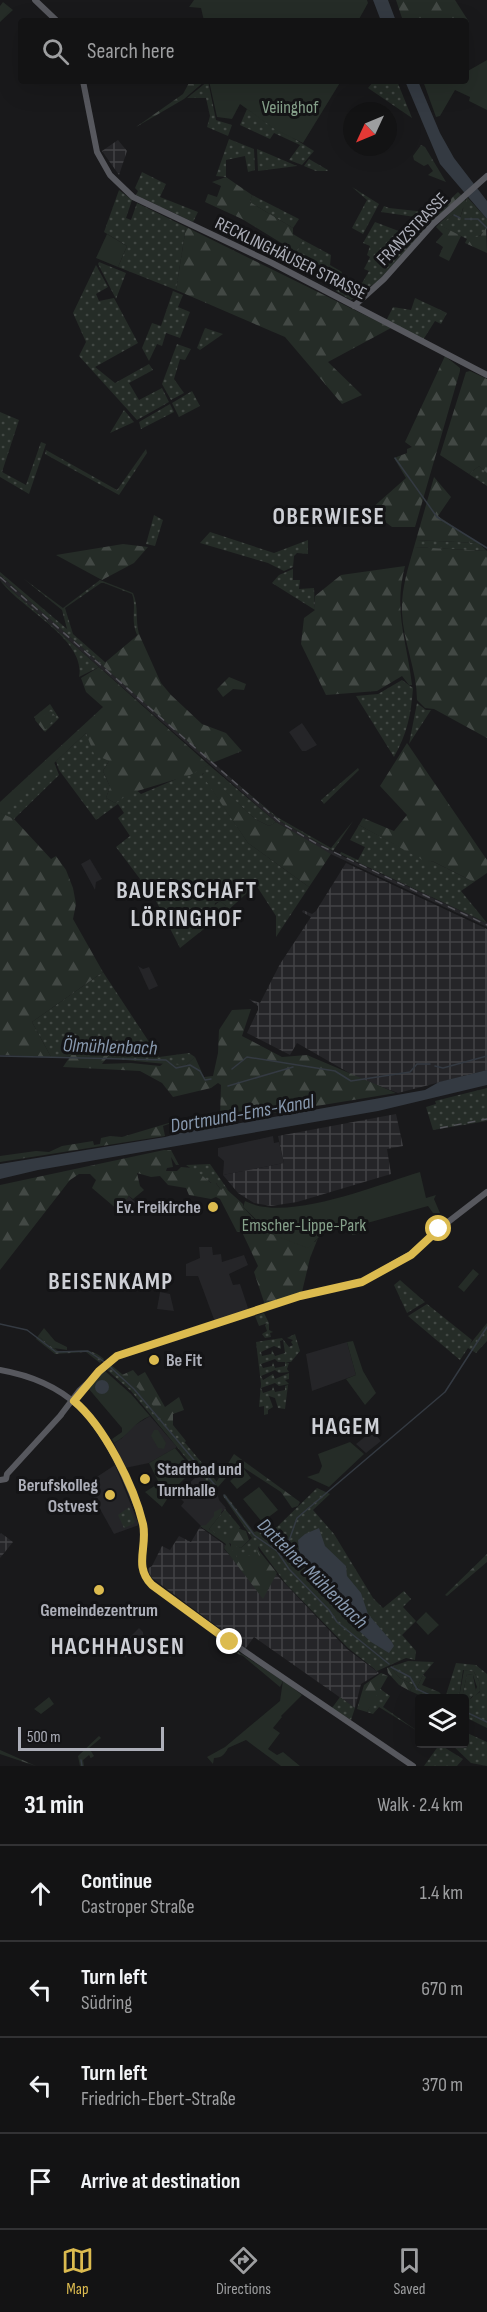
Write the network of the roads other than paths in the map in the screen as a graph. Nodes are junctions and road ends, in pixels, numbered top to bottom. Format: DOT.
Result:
graph roads {
  1 [pos="35,0"];
  2 [pos="54,18"];
  3 [pos="84,84"];
  4 [pos="487,176"];
  5 [pos="354,306"];
  6 [pos="487,375"];
  7 [pos="487,1192"];
  8 [pos="0,1372"];
  9 [pos="92,1378"];
  10 [pos="58,1389"];
  11 [pos="79,1391"];
  12 [pos="72,1401"];
  13 [pos="2,1477"];
  14 [pos="412,1766"];
  1 -- 2 [label="main road"];
  3 -- 5 [label="main road, RECKLINGHÄUSER STRASSE"];
  4 -- 5 [label="main road, FRANZSTRASSE"];
  5 -- 6 [label="main road, RECKLINGHÄUSER STRASSE"];
  7 -- 9 [label="main road"];
  8 -- 10 [label="main road"];
  8 -- 12 [label="main road"];
  9 -- 11 [label="main road"];
  9 -- 12 [label="main road"];
  10 -- 11 [label="main road"];
  10 -- 12 [label="main road"];
  11 -- 12 [label="main road"];
  12 -- 13 [label="main road"];
  12 -- 14 [label="main road"];
}
